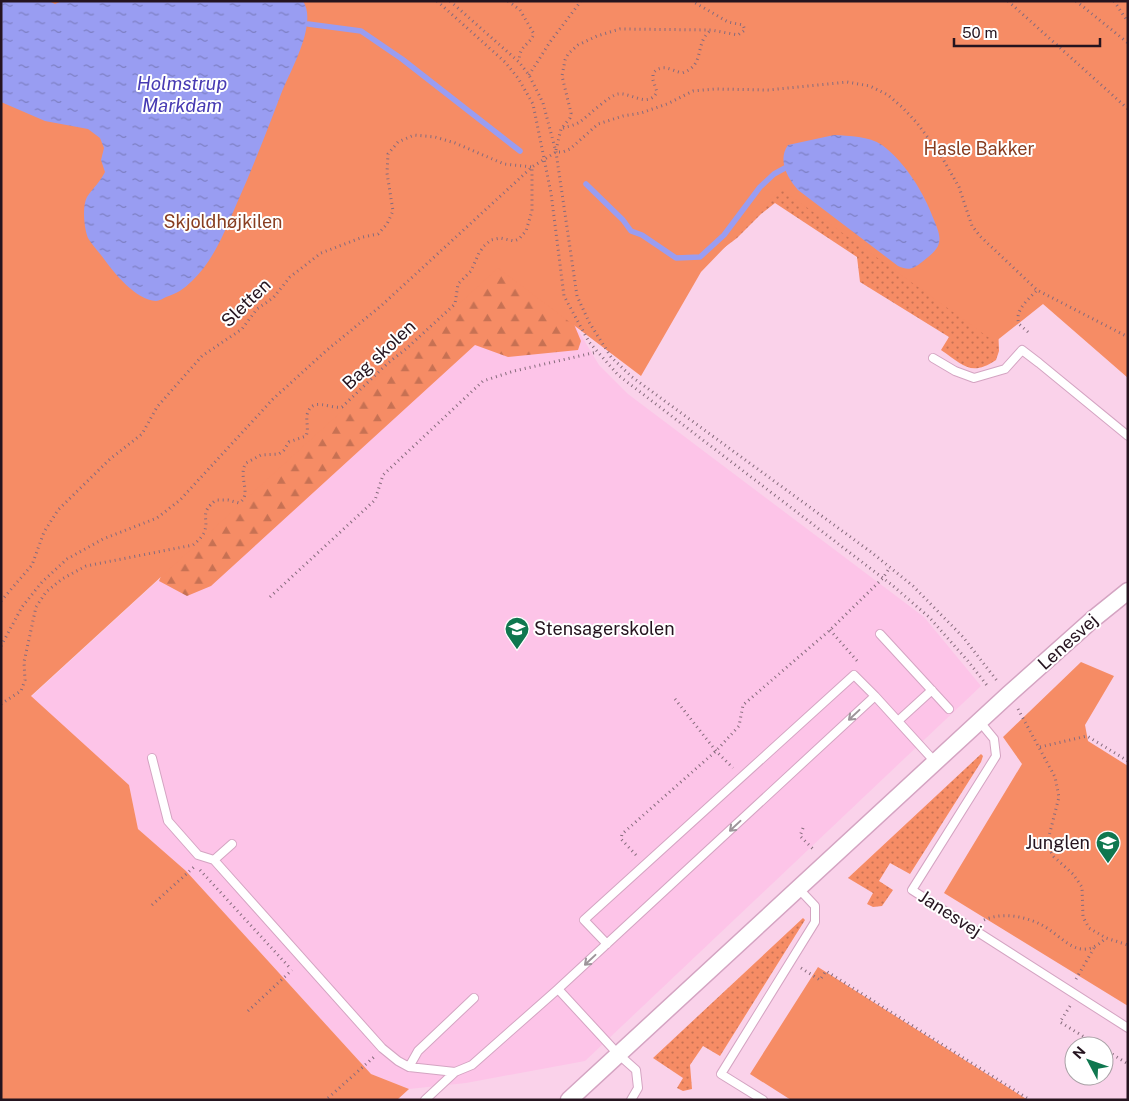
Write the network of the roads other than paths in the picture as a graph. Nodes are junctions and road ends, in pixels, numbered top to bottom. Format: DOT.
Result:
graph roads {
  1 [pos="933,358"];
  2 [pos="1128,436"];
  3 [pos="1128,591"];
  4 [pos="880,634"];
  5 [pos="932,690"];
  6 [pos="874,696"];
  7 [pos="949,709"];
  8 [pos="898,721"];
  9 [pos="980,722"];
  10 [pos="152,758"];
  11 [pos="936,762"];
  12 [pos="232,844"];
  13 [pos="214,860"];
  14 [pos="799,889"];
  15 [pos="607,944"];
  16 [pos="558,989"];
  17 [pos="474,998"];
  18 [pos="1128,1028"];
  19 [pos="618,1054"];
  20 [pos="409,1067"];
  21 [pos="455,1072"];
  22 [pos="425,1100"];
  23 [pos="569,1100"];
  24 [pos="631,1100"];
  25 [pos="764,1100"];
  1 -- 2 [label="lane"];
  3 -- 9 [label="street, Lenesvej"];
  4 -- 5 [label="lane"];
  5 -- 7 [label="lane"];
  5 -- 8 [label="lane"];
  6 -- 8 [label="lane"];
  6 -- 15 [label="lane, one-way"];
  6 -- 15 [label="lane"];
  8 -- 11 [label="lane"];
  9 -- 11 [label="street"];
  9 -- 18 [label="lane, Janesvej"];
  10 -- 13 [label="lane"];
  11 -- 14 [label="street"];
  12 -- 13 [label="lane"];
  13 -- 20 [label="lane"];
  14 -- 19 [label="street"];
  14 -- 25 [label="lane"];
  15 -- 16 [label="lane, one-way"];
  16 -- 19 [label="lane"];
  16 -- 21 [label="lane"];
  17 -- 20 [label="lane"];
  19 -- 23 [label="street"];
  19 -- 24 [label="lane"];
  20 -- 21 [label="lane"];
  21 -- 22 [label="lane"];
}
